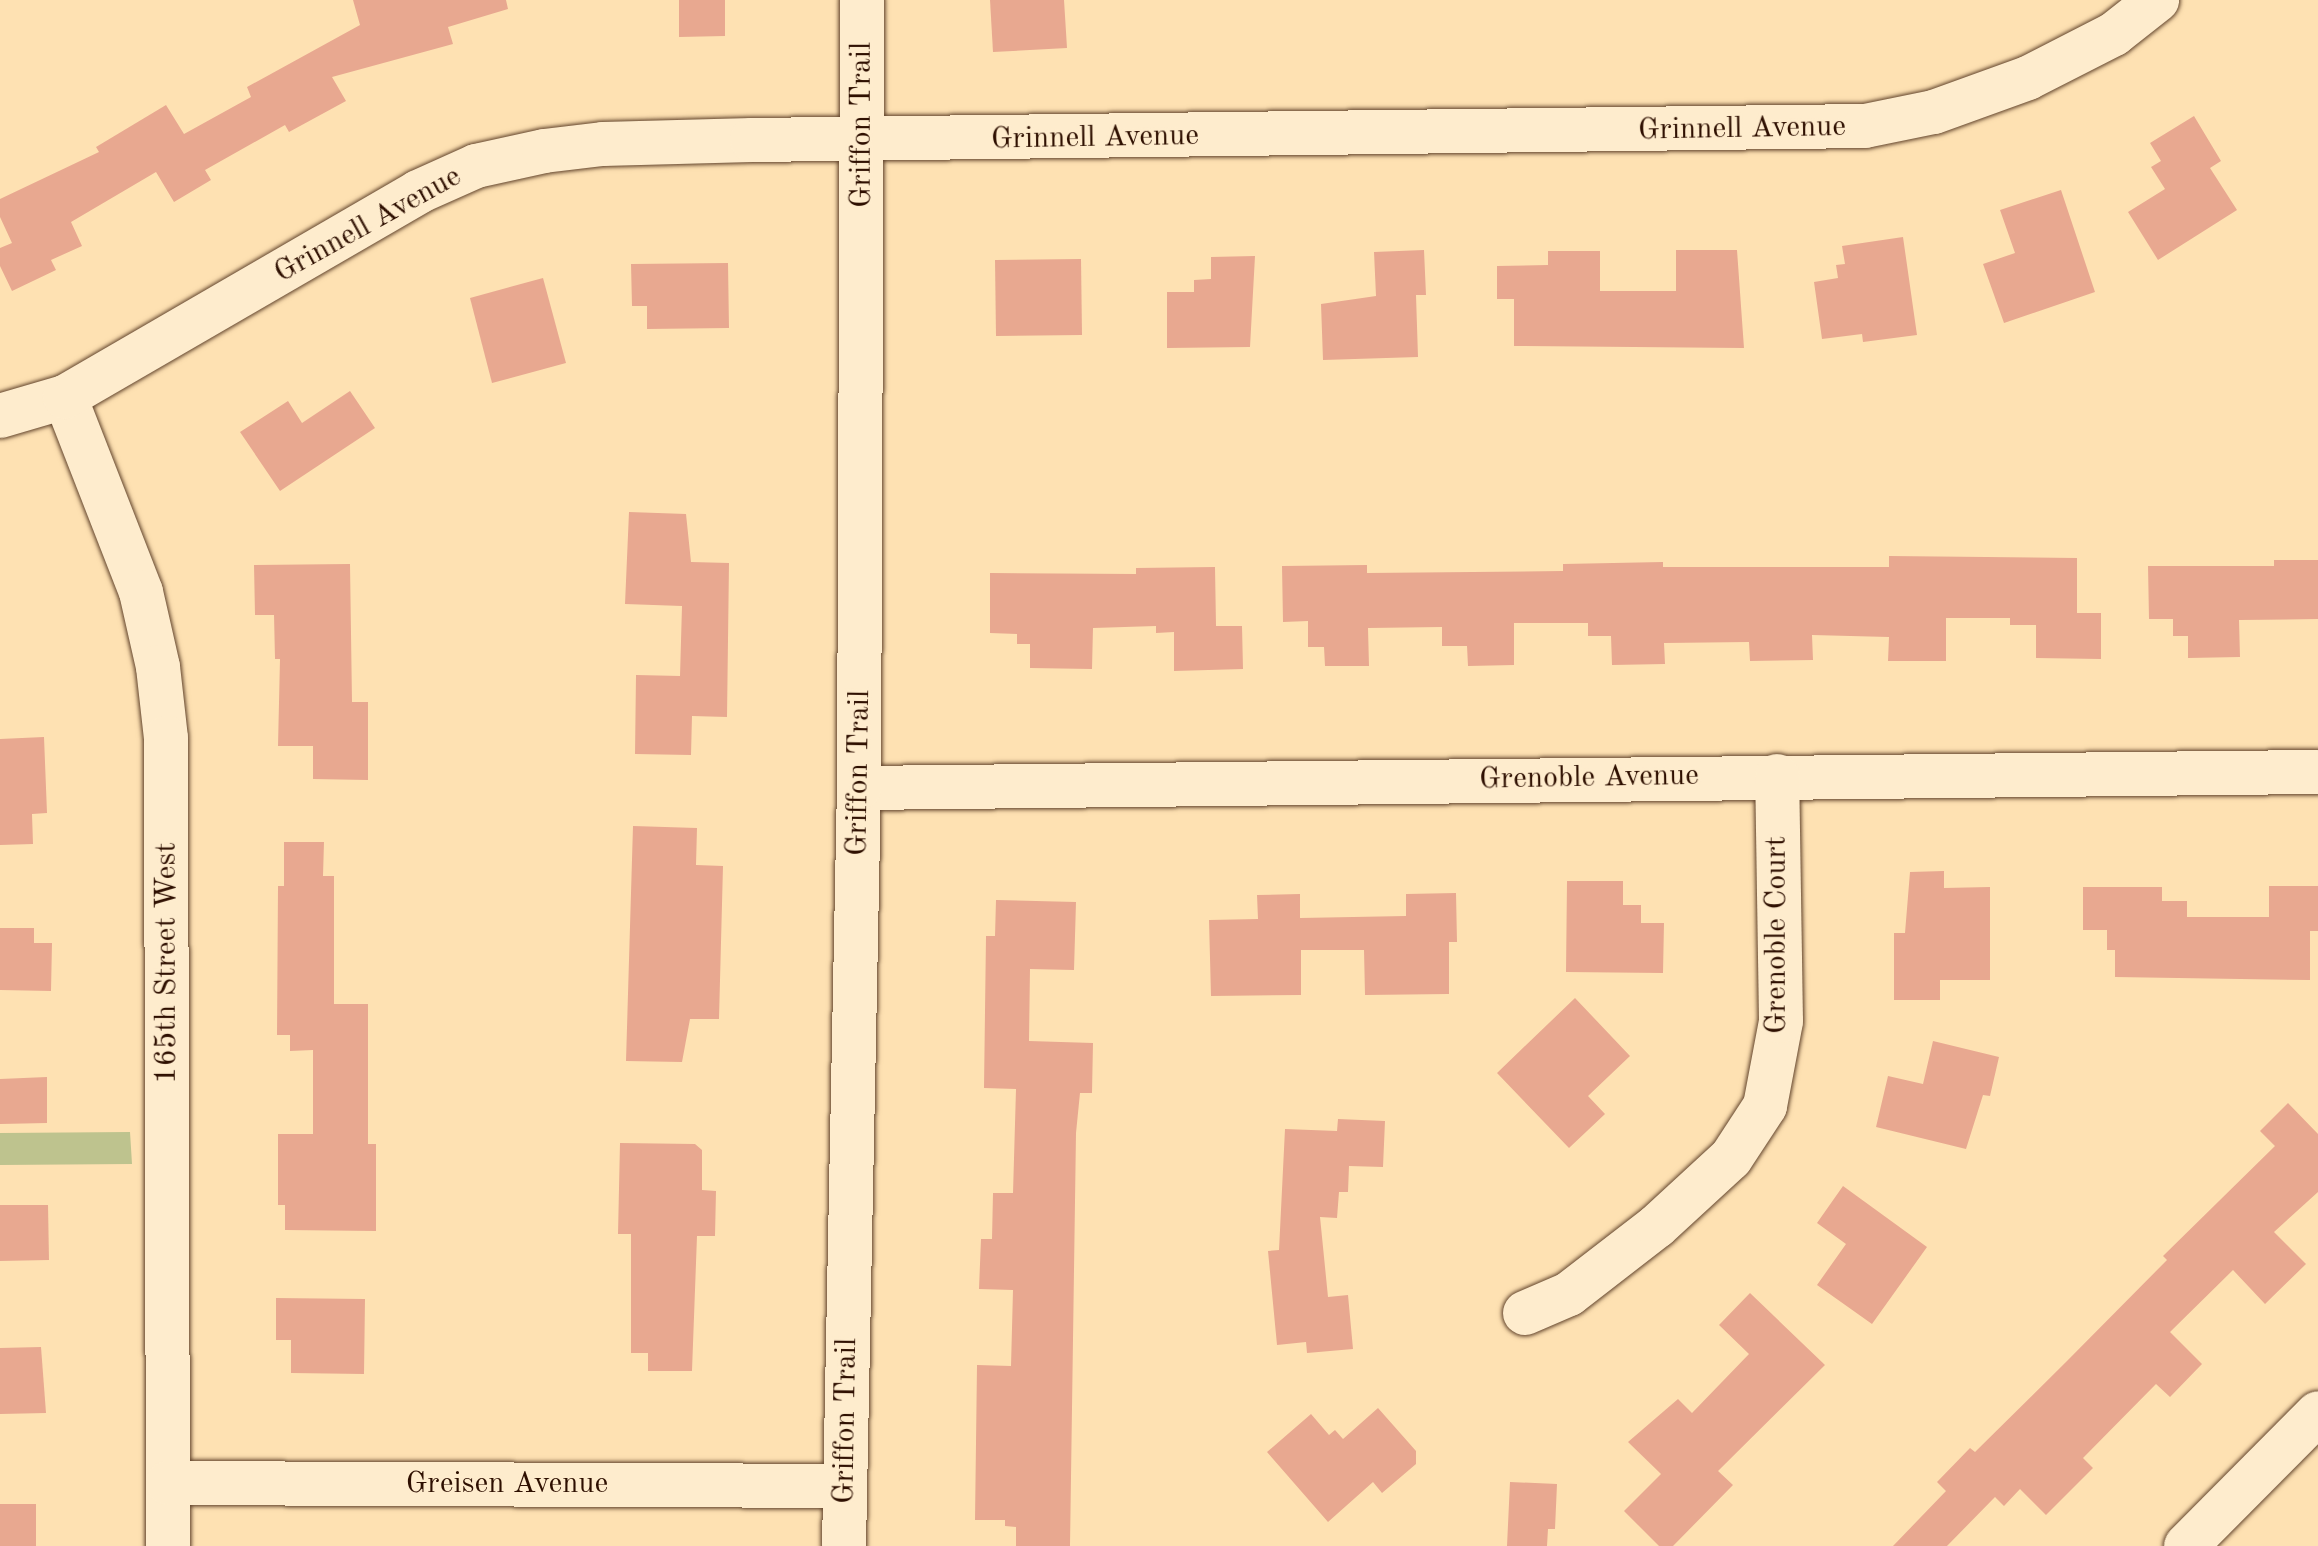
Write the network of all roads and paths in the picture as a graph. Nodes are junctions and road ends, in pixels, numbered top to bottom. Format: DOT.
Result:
graph roads {
  1 [pos="862,0"];
  2 [pos="2157,0"];
  3 [pos="862,140"];
  4 [pos="65,397"];
  5 [pos="0,416"];
  6 [pos="2318,772"];
  7 [pos="1777,776"];
  8 [pos="859,788"];
  9 [pos="1525,1313"];
  10 [pos="2318,1413"];
  11 [pos="168,1483"];
  12 [pos="845,1486"];
  13 [pos="168,1546"];
  14 [pos="844,1546"];
  15 [pos="2186,1546"];
  1 -- 3 [label="street, Griffon Trail"];
  2 -- 3 [label="street, Grinnell Avenue"];
  3 -- 4 [label="street, Grinnell Avenue"];
  3 -- 8 [label="street, Griffon Trail"];
  4 -- 5 [label="street, Grinnell Avenue"];
  4 -- 11 [label="street, 165th Street West"];
  6 -- 7 [label="street, Grenoble Avenue"];
  7 -- 8 [label="street, Grenoble Avenue"];
  7 -- 9 [label="street, Grenoble Court"];
  8 -- 12 [label="street, Griffon Trail"];
  10 -- 15 [label="street"];
  11 -- 12 [label="street, Greisen Avenue"];
  11 -- 13 [label="street, 165th Street West"];
  12 -- 14 [label="street, Griffon Trail"];
}
